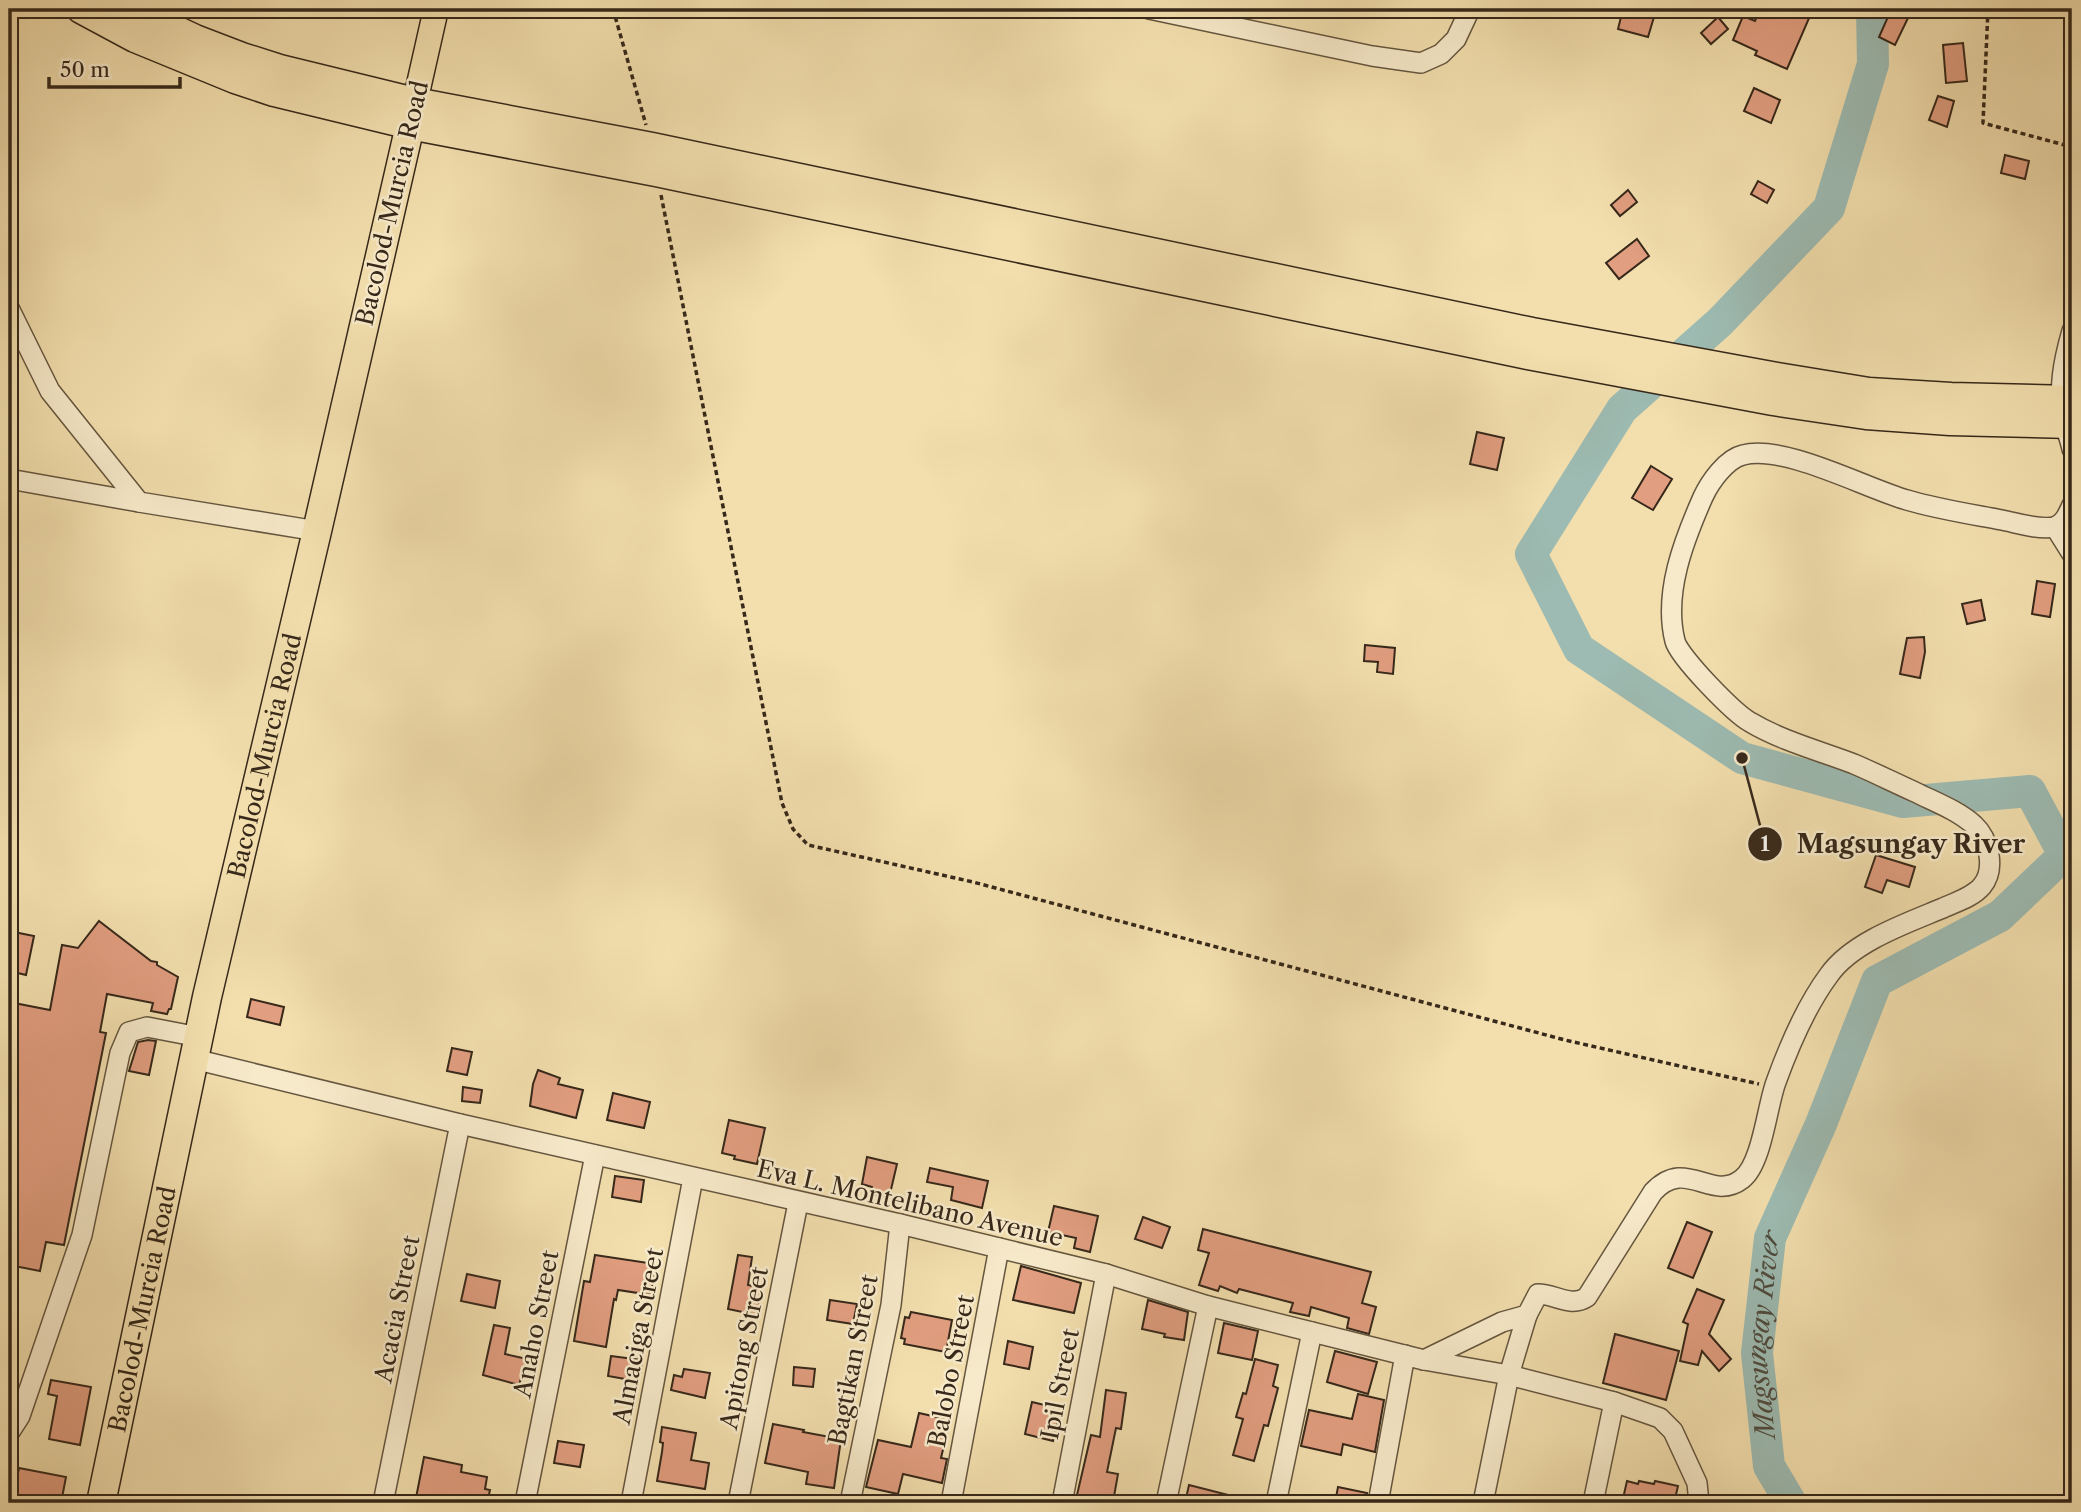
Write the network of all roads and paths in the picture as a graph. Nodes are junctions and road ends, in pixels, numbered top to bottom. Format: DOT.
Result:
graph roads {
  1 [pos="81,9"];
  2 [pos="131,9"];
  3 [pos="436,9"];
  4 [pos="613,9"];
  5 [pos="1149,9"];
  6 [pos="1471,9"];
  7 [pos="1988,9"];
  8 [pos="413,113"];
  9 [pos="2072,147"];
  10 [pos="654,159"];
  11 [pos="9,308"];
  12 [pos="2072,331"];
  13 [pos="2069,419"];
  14 [pos="9,479"];
  15 [pos="139,502"];
  16 [pos="2072,505"];
  17 [pos="2055,527"];
  18 [pos="317,531"];
  19 [pos="2072,554"];
  20 [pos="197,1048"];
  21 [pos="1775,1085"];
  22 [pos="460,1125"];
  23 [pos="595,1155"];
  24 [pos="693,1178"];
  25 [pos="798,1203"];
  26 [pos="900,1224"];
  27 [pos="999,1248"];
  28 [pos="1106,1274"];
  29 [pos="1208,1306"];
  30 [pos="1527,1315"];
  31 [pos="1312,1332"];
  32 [pos="1405,1355"];
  33 [pos="1424,1360"];
  34 [pos="1508,1375"];
  35 [pos="1614,1402"];
  36 [pos="9,1433"];
  37 [pos="101,1503"];
  38 [pos="383,1503"];
  39 [pos="525,1503"];
  40 [pos="631,1503"];
  41 [pos="738,1503"];
  42 [pos="850,1503"];
  43 [pos="951,1503"];
  44 [pos="1062,1503"];
  45 [pos="1166,1503"];
  46 [pos="1276,1503"];
  47 [pos="1378,1503"];
  48 [pos="1483,1503"];
  49 [pos="1593,1503"];
  50 [pos="1699,1503"];
  1 -- 8 [label="highway"];
  2 -- 8 [label="highway"];
  3 -- 8 [label="main road, Bacolod-Murcia Road"];
  4 -- 10 [label="path"];
  5 -- 6 [label="street"];
  7 -- 9 [label="path"];
  8 -- 10 [label="highway"];
  8 -- 18 [label="highway, Bacolod-Murcia Road"];
  10 -- 13 [label="highway"];
  10 -- 21 [label="path"];
  11 -- 15 [label="street"];
  12 -- 13 [label="street"];
  14 -- 15 [label="street"];
  15 -- 18 [label="street"];
  16 -- 17 [label="street"];
  17 -- 19 [label="street"];
  17 -- 21 [label="street"];
  18 -- 20 [label="highway, Bacolod-Murcia Road"];
  20 -- 22 [label="street, Eva L. Montelibano Avenue"];
  20 -- 36 [label="street, Eva L. Montelibano Avenue"];
  20 -- 37 [label="highway, Bacolod-Murcia Road"];
  21 -- 30 [label="street"];
  22 -- 23 [label="street, Eva L. Montelibano Avenue"];
  22 -- 38 [label="street, Acacia Street"];
  23 -- 24 [label="street, Eva L. Montelibano Avenue"];
  23 -- 39 [label="street, Anaho Street"];
  24 -- 25 [label="street, Eva L. Montelibano Avenue"];
  24 -- 40 [label="street, Almaciga Street"];
  25 -- 26 [label="street, Eva L. Montelibano Avenue"];
  25 -- 41 [label="street, Apitong Street"];
  26 -- 27 [label="street, Eva L. Montelibano Avenue"];
  26 -- 42 [label="street, Bagtikan Street"];
  27 -- 28 [label="street, Eva L. Montelibano Avenue"];
  27 -- 43 [label="street, Balobo Street"];
  28 -- 29 [label="street, Eva L. Montelibano Avenue"];
  28 -- 44 [label="street, Ipil Street"];
  29 -- 31 [label="street, Eva L. Montelibano Avenue"];
  29 -- 45 [label="street"];
  30 -- 33 [label="street"];
  30 -- 34 [label="street"];
  31 -- 32 [label="street, Eva L. Montelibano Avenue"];
  31 -- 46 [label="street"];
  32 -- 33 [label="street, Eva L. Montelibano Avenue"];
  32 -- 47 [label="street"];
  33 -- 34 [label="street, Eva L. Montelibano Avenue"];
  34 -- 35 [label="street, Eva L. Montelibano Avenue"];
  34 -- 48 [label="street"];
  35 -- 49 [label="street"];
  35 -- 50 [label="street, Eva L. Montelibano Avenue"];
}
